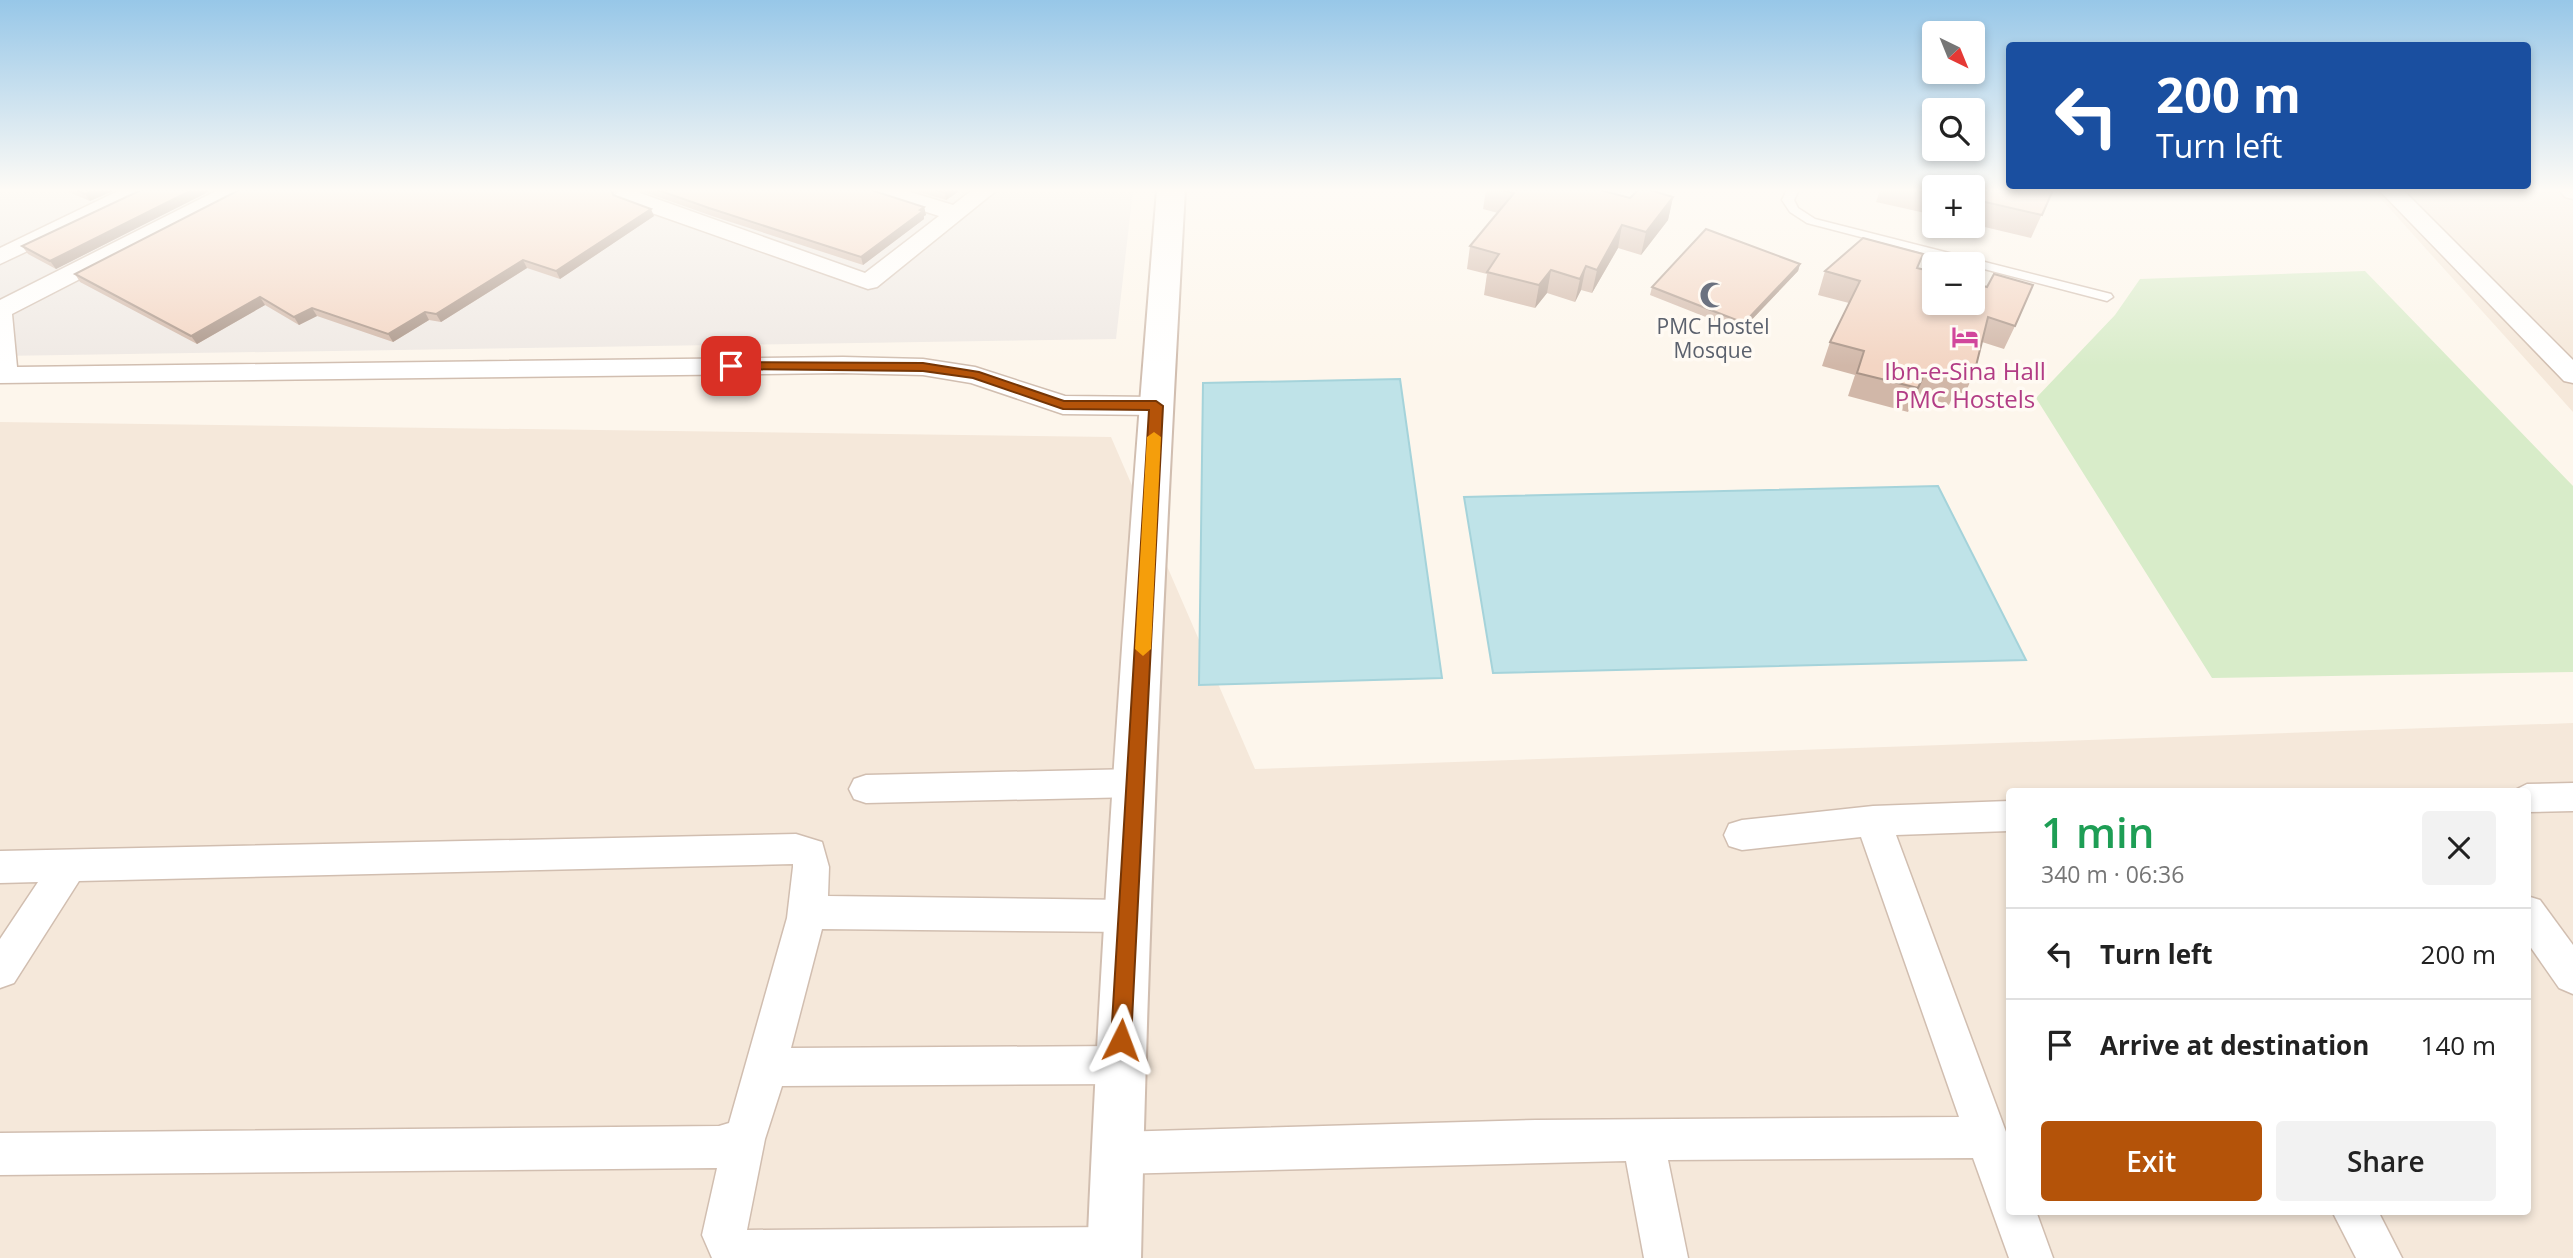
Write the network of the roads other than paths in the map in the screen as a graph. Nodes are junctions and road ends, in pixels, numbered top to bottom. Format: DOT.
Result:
graph roads {
  1 [pos="17,249"];
  2 [pos="122,249"];
  3 [pos="774,249"];
  4 [pos="911,249"];
  5 [pos="1167,249"];
  6 [pos="1921,249"];
  7 [pos="2448,249"];
  8 [pos="0,257"];
  9 [pos="2107,297"];
  10 [pos="0,312"];
  11 [pos="2,375"];
  12 [pos="2573,375"];
  13 [pos="1156,406"];
  14 [pos="1136,783"];
  15 [pos="866,789"];
  16 [pos="2573,797"];
  17 [pos="2531,798"];
  18 [pos="2006,816"];
  19 [pos="1873,821"];
  20 [pos="1742,835"];
  21 [pos="68,866"];
  22 [pos="0,867"];
  23 [pos="806,912"];
  24 [pos="1128,916"];
  25 [pos="2531,918"];
  26 [pos="0,971"];
  27 [pos="2573,976"];
  28 [pos="1120,1065"];
  29 [pos="766,1068"];
  30 [pos="1987,1138"];
  31 [pos="744,1139"];
  32 [pos="1643,1140"];
  33 [pos="1116,1153"];
  34 [pos="0,1154"];
  35 [pos="2006,1190"];
  36 [pos="2015,1215"];
  37 [pos="2356,1215"];
  38 [pos="1114,1253"];
  39 [pos="1666,1258"];
  40 [pos="2031,1258"];
  41 [pos="2380,1258"];
  1 -- 8 [label="street"];
  2 -- 10 [label="street"];
  3 -- 4 [label="street"];
  5 -- 13 [label="street"];
  6 -- 9 [label="lane"];
  7 -- 12 [label="street"];
  10 -- 11 [label="street"];
  11 -- 13 [label="street"];
  13 -- 14 [label="street"];
  14 -- 15 [label="street"];
  14 -- 24 [label="street"];
  16 -- 17 [label="street"];
  18 -- 19 [label="street"];
  19 -- 20 [label="street"];
  19 -- 30 [label="street"];
  21 -- 22 [label="street"];
  21 -- 23 [label="street"];
  21 -- 26 [label="street"];
  23 -- 24 [label="street"];
  23 -- 29 [label="street"];
  24 -- 28 [label="street"];
  25 -- 27 [label="street"];
  28 -- 29 [label="street"];
  28 -- 33 [label="street"];
  29 -- 31 [label="street"];
  30 -- 32 [label="street"];
  30 -- 35 [label="street"];
  31 -- 34 [label="street"];
  31 -- 38 [label="street"];
  32 -- 33 [label="street"];
  32 -- 39 [label="street"];
  33 -- 38 [label="street"];
  36 -- 40 [label="street"];
  37 -- 41 [label="street"];
}
